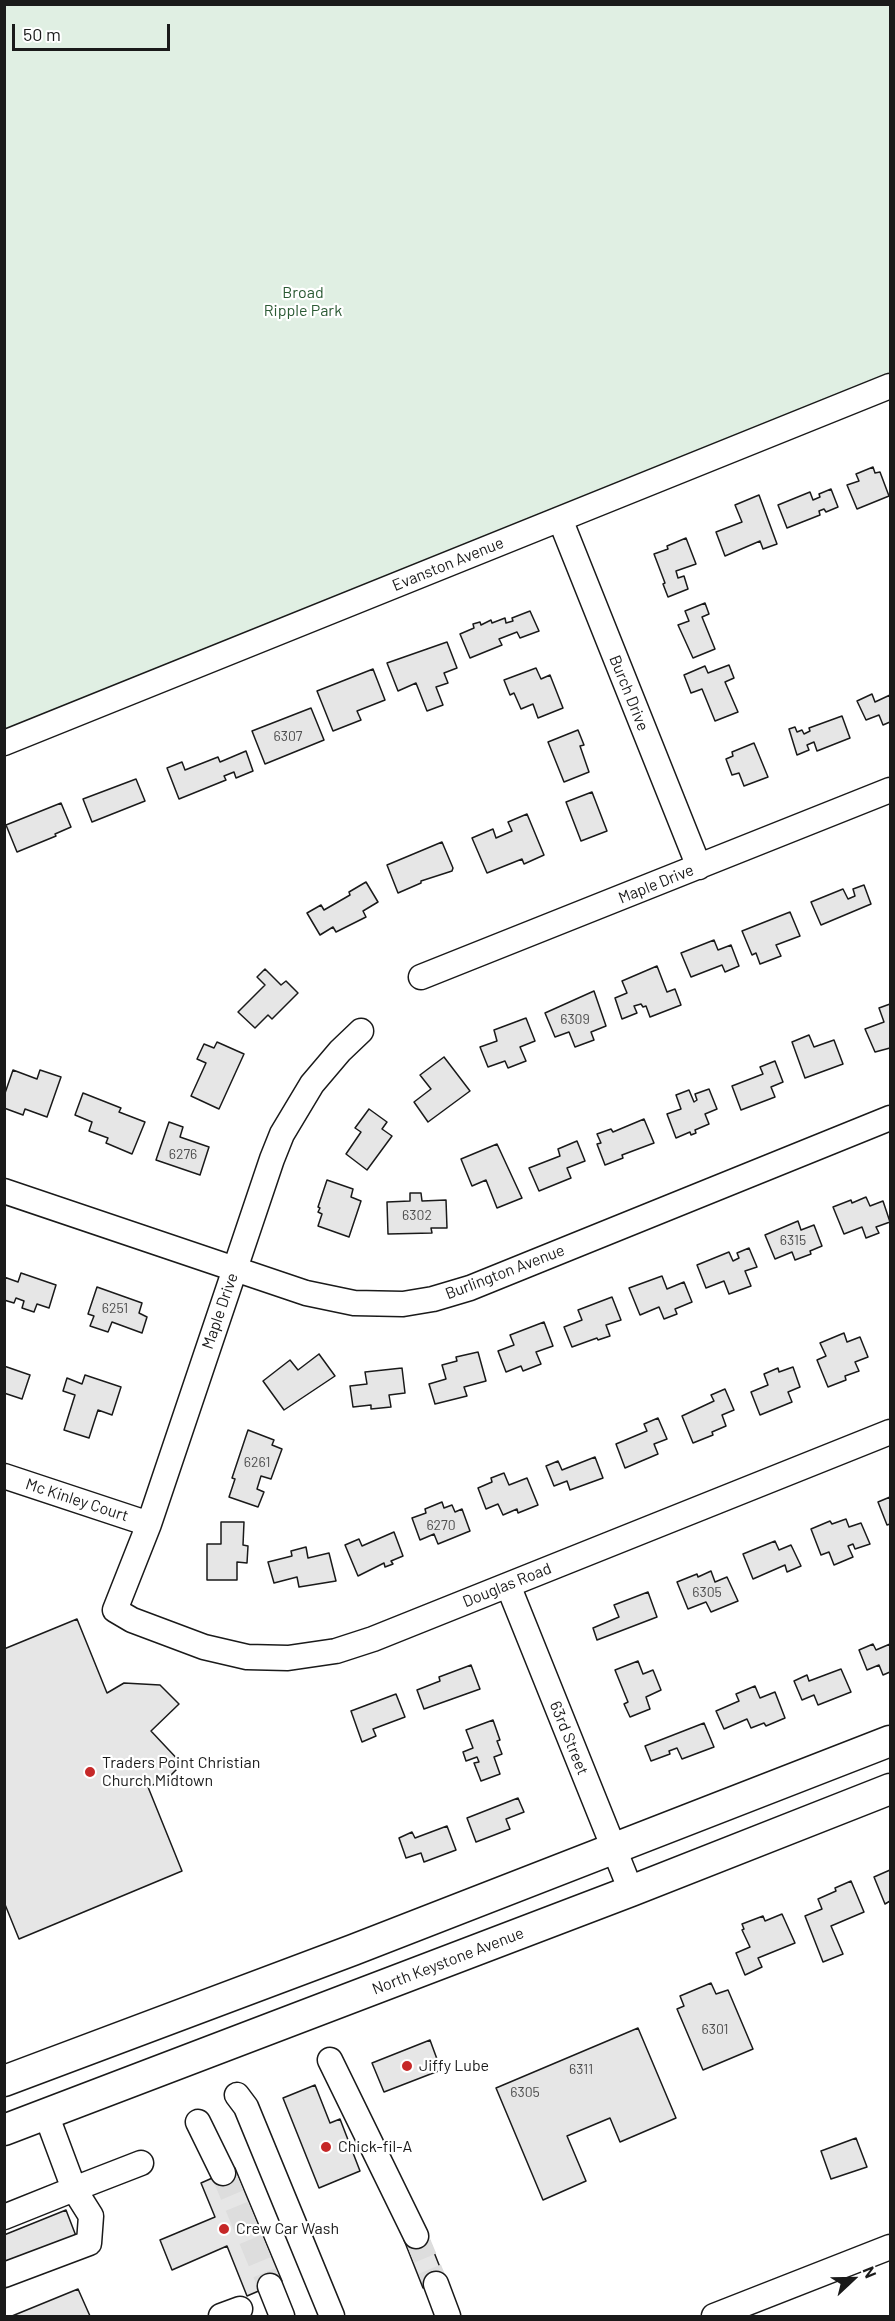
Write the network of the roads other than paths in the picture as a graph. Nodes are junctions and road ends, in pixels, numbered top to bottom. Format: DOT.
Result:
graph roads {
  1 [pos="891,386"];
  2 [pos="560,519"];
  3 [pos="4,742"];
  4 [pos="891,790"];
  5 [pos="699,867"];
  6 [pos="421,977"];
  7 [pos="361,1031"];
  8 [pos="891,1118"];
  9 [pos="4,1191"];
  10 [pos="234,1270"];
  11 [pos="891,1432"];
  12 [pos="4,1476"];
  13 [pos="149,1524"];
  14 [pos="508,1585"];
  15 [pos="115,1610"];
  16 [pos="891,1741"];
  17 [pos="891,1789"];
  18 [pos="615,1849"];
  19 [pos="631,1891"];
  20 [pos="330,2060"];
  21 [pos="4,2081"];
  22 [pos="237,2095"];
  23 [pos="46,2114"];
  24 [pos="198,2122"];
  25 [pos="4,2130"];
  26 [pos="141,2163"];
  27 [pos="223,2173"];
  28 [pos="74,2188"];
  29 [pos="4,2217"];
  30 [pos="416,2236"];
  31 [pos="891,2247"];
  32 [pos="4,2275"];
  33 [pos="436,2283"];
  34 [pos="270,2286"];
  35 [pos="282,2316"];
  36 [pos="332,2316"];
  37 [pos="448,2316"];
  38 [pos="714,2316"];
  1 -- 2 [label="street, Evanston Avenue"];
  2 -- 3 [label="street, Evanston Avenue"];
  2 -- 5 [label="street, Burch Drive"];
  4 -- 5 [label="street, Maple Drive"];
  5 -- 6 [label="street, Maple Drive"];
  7 -- 10 [label="street, Maple Drive"];
  8 -- 10 [label="street, Burlington Avenue"];
  9 -- 10 [label="street, Burlington Avenue"];
  10 -- 13 [label="street, Maple Drive"];
  11 -- 14 [label="street, Douglas Road"];
  12 -- 13 [label="street, Mc Kinley Court"];
  13 -- 15 [label="street, Maple Drive"];
  14 -- 15 [label="street, Douglas Road"];
  14 -- 18 [label="street, 63rd Street"];
  16 -- 18 [label="main road"];
  17 -- 19 [label="main road, North Keystone Avenue"];
  18 -- 19 [label="street, 63rd Street"];
  18 -- 21 [label="main road"];
  19 -- 23 [label="main road, North Keystone Avenue"];
  20 -- 30 [label="street"];
  22 -- 36 [label="street"];
  23 -- 25 [label="main road, North Keystone Avenue"];
  23 -- 28 [label="street"];
  24 -- 27 [label="street"];
  26 -- 28 [label="street"];
  28 -- 29 [label="street"];
  28 -- 32 [label="street"];
  31 -- 38 [label="street"];
  33 -- 37 [label="street"];
  34 -- 35 [label="street"];
}
